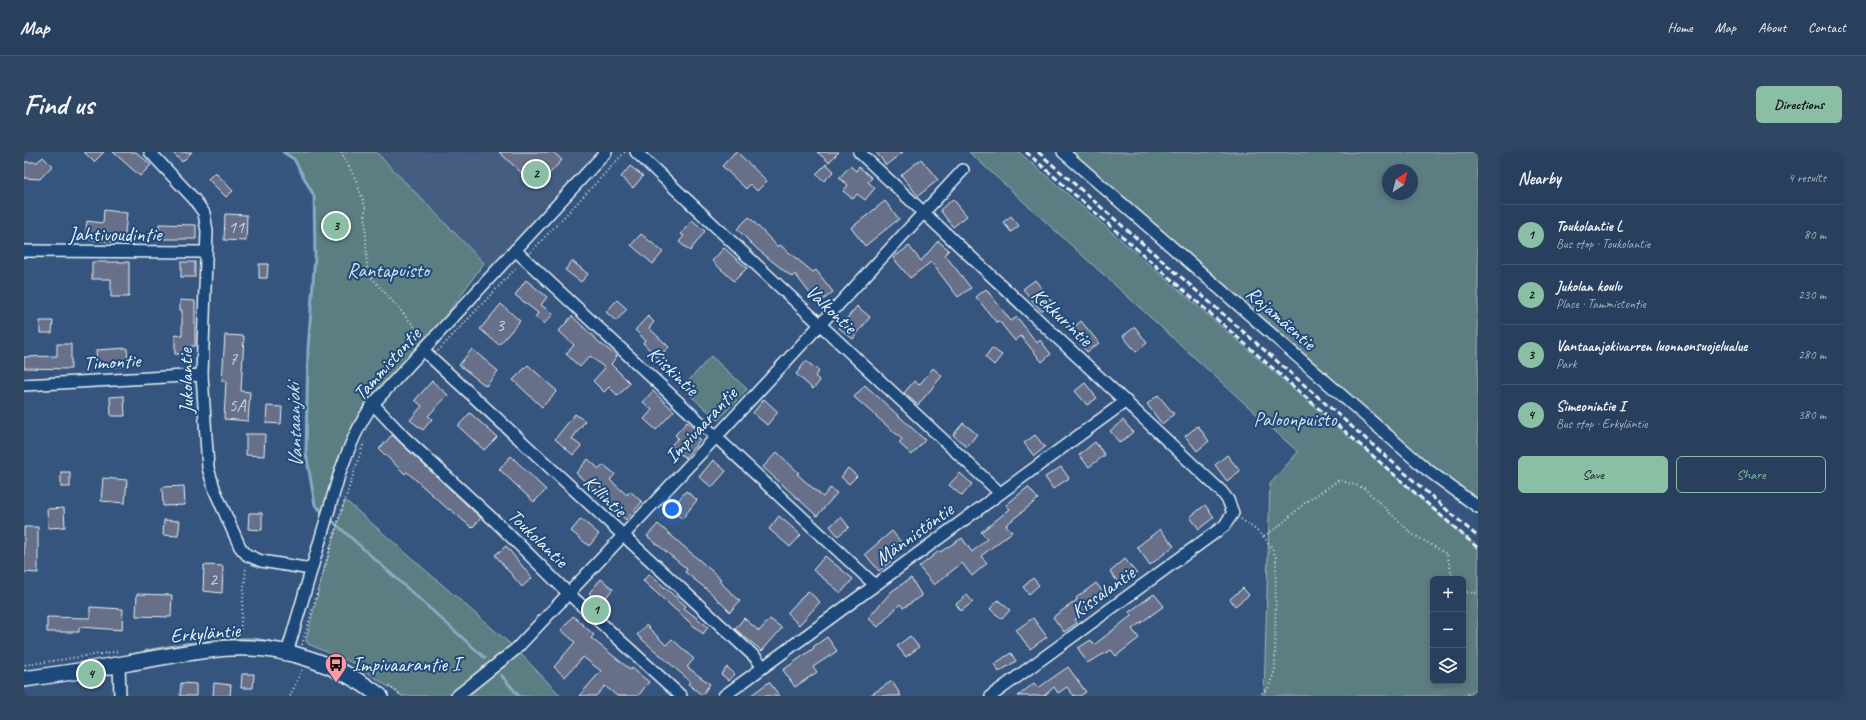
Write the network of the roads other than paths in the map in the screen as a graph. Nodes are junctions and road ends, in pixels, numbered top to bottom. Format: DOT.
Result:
graph roads {
  1 [pos="150,152"];
  2 [pos="606,152"];
  3 [pos="636,152"];
  4 [pos="859,152"];
  5 [pos="1063,152"];
  6 [pos="963,170"];
  7 [pos="923,212"];
  8 [pos="515,250"];
  9 [pos="24,251"];
  10 [pos="205,252"];
  11 [pos="820,324"];
  12 [pos="426,347"];
  13 [pos="202,375"];
  14 [pos="24,385"];
  15 [pos="1126,401"];
  16 [pos="373,404"];
  17 [pos="717,436"];
  18 [pos="1000,493"];
  19 [pos="1478,507"];
  20 [pos="1233,513"];
  21 [pos="622,536"];
  22 [pos="311,569"];
  23 [pos="875,585"];
  24 [pos="568,593"];
  25 [pos="287,653"];
  26 [pos="120,664"];
  27 [pos="763,667"];
  28 [pos="24,679"];
  29 [pos="120,696"];
  30 [pos="380,696"];
  31 [pos="457,696"];
  32 [pos="681,696"];
  33 [pos="724,696"];
  34 [pos="991,696"];
  1 -- 10 [label="street, Jukolantie"];
  2 -- 8 [label="street, Tammistontie"];
  3 -- 11 [label="street, Valkontie"];
  4 -- 7 [label="street, Kekkurintie"];
  5 -- 19 [label="street, Rajamäentie"];
  6 -- 7 [label="street, Impivaarantie"];
  7 -- 11 [label="street, Impivaarantie"];
  7 -- 15 [label="street, Kekkurintie"];
  8 -- 12 [label="street, Tammistontie"];
  8 -- 17 [label="street, Kiiskintie"];
  9 -- 10 [label="street, Jahtivoudintie"];
  10 -- 13 [label="street, Jukolantie"];
  11 -- 17 [label="street, Impivaarantie"];
  11 -- 18 [label="street, Valkontie"];
  12 -- 16 [label="street, Tammistontie"];
  12 -- 21 [label="street, Killintie"];
  13 -- 14 [label="street, Timontie"];
  13 -- 22 [label="street, Jukolantie"];
  15 -- 18 [label="street, Männistöntie"];
  15 -- 20 [label="street, Kekkurintie"];
  16 -- 22 [label="street, Tammistontie"];
  16 -- 24 [label="street, Toukolantie"];
  17 -- 21 [label="street, Impivaarantie"];
  17 -- 23 [label="street, Kiiskintie"];
  18 -- 23 [label="street, Männistöntie"];
  20 -- 34 [label="street, Kissalantie"];
  21 -- 24 [label="street, Impivaarantie"];
  21 -- 27 [label="street, Killintie"];
  22 -- 25 [label="street, Tammistontie"];
  23 -- 27 [label="street, Männistöntie"];
  24 -- 31 [label="street, Impivaarantie"];
  24 -- 32 [label="street, Toukolantie"];
  25 -- 26 [label="street, Erkyläntie"];
  25 -- 30 [label="street, Erkyläntie"];
  26 -- 28 [label="street, Erkyläntie"];
  26 -- 29 [label="street"];
  27 -- 33 [label="street, Männistöntie"];
}
